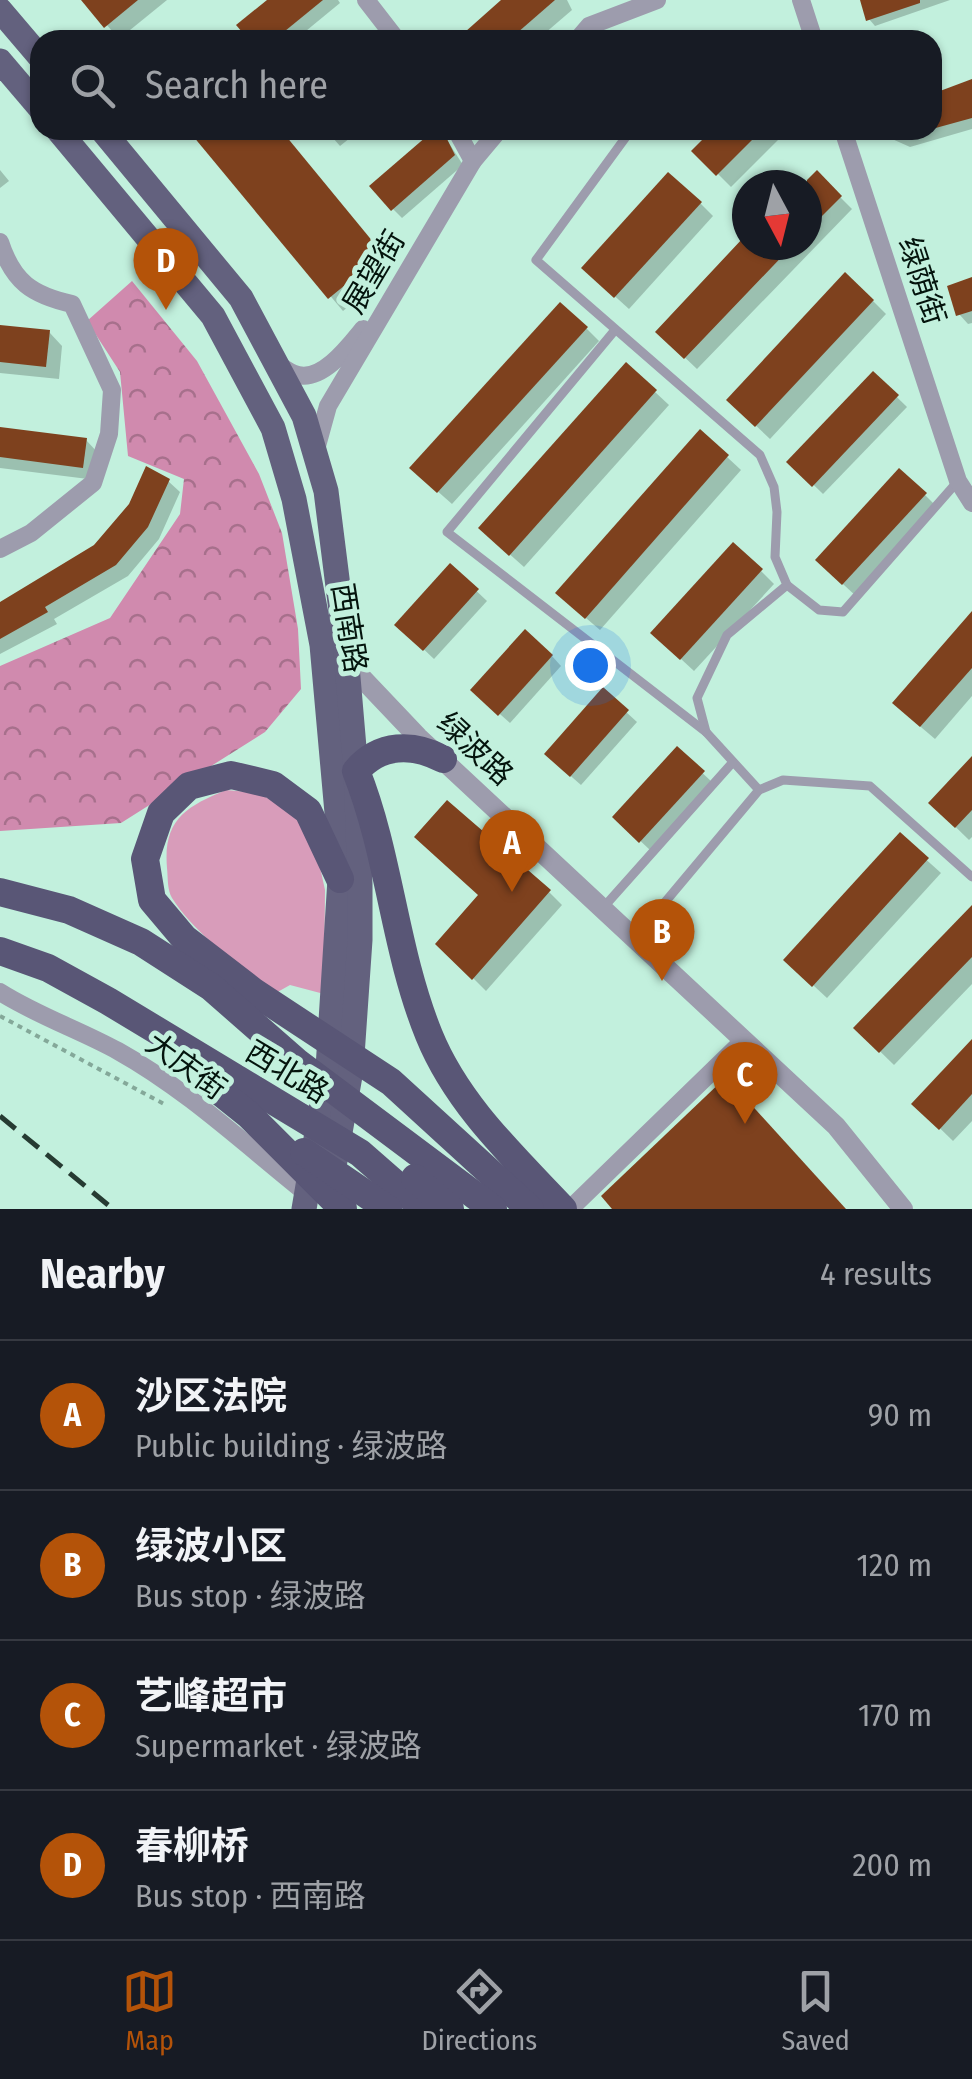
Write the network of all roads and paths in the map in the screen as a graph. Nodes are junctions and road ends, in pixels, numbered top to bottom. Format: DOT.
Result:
graph roads {
  1 [pos="366,0"];
  2 [pos="658,0"];
  3 [pos="801,0"];
  4 [pos="0,10"];
  5 [pos="388,30"];
  6 [pos="586,30"];
  7 [pos="811,30"];
  8 [pos="30,45"];
  9 [pos="0,61"];
  10 [pos="30,96"];
  11 [pos="66,140"];
  12 [pos="110,140"];
  13 [pos="462,140"];
  14 [pos="491,140"];
  15 [pos="624,140"];
  16 [pos="846,140"];
  17 [pos="473,160"];
  18 [pos="0,242"];
  19 [pos="395,290"];
  20 [pos="615,330"];
  21 [pos="276,363"];
  22 [pos="315,453"];
  23 [pos="958,482"];
  24 [pos="972,503"];
  25 [pos="0,549"];
  26 [pos="786,585"];
  27 [pos="347,668"];
  28 [pos="706,732"];
  29 [pos="443,759"];
  30 [pos="733,762"];
  31 [pos="356,770"];
  32 [pos="760,790"];
  33 [pos="972,876"];
  34 [pos="340,879"];
  35 [pos="0,892"];
  36 [pos="601,910"];
  37 [pos="634,940"];
  38 [pos="141,942"];
  39 [pos="0,951"];
  40 [pos="347,968"];
  41 [pos="0,992"];
  42 [pos="108,1001"];
  43 [pos="0,1016"];
  44 [pos="742,1042"];
  45 [pos="170,1107"];
  46 [pos="248,1115"];
  47 [pos="304,1209"];
  48 [pos="326,1209"];
  49 [pos="343,1209"];
  50 [pos="388,1209"];
  51 [pos="424,1209"];
  52 [pos="450,1209"];
  53 [pos="493,1209"];
  54 [pos="530,1209"];
  55 [pos="566,1209"];
  56 [pos="903,1209"];
  1 -- 5 [label="street"];
  2 -- 6 [label="street"];
  3 -- 7 [label="street"];
  4 -- 8 [label="main road"];
  9 -- 10 [label="main road"];
  11 -- 34 [label="main road, 西南路"];
  12 -- 21 [label="main road, 西南路"];
  13 -- 17 [label="street"];
  14 -- 17 [label="street, 展望街"];
  15 -- 20 [label="lane"];
  16 -- 23 [label="street, 绿荫街"];
  17 -- 19 [label="street, 展望街"];
  18 -- 25 [label="street"];
  19 -- 21 [label="street"];
  19 -- 22 [label="street, 展望街"];
  20 -- 26 [label="lane"];
  20 -- 28 [label="lane"];
  21 -- 22 [label="main road, 西南路"];
  22 -- 27 [label="main road, 西南路"];
  23 -- 24 [label="street, 绿荫街"];
  23 -- 26 [label="lane"];
  26 -- 28 [label="lane"];
  27 -- 29 [label="street, 绿波路"];
  27 -- 31 [label="main road, 西南路"];
  28 -- 30 [label="lane"];
  29 -- 31 [label="highway"];
  29 -- 36 [label="street, 绿波路"];
  30 -- 32 [label="lane"];
  30 -- 36 [label="lane"];
  31 -- 40 [label="main road, 西南路"];
  31 -- 55 [label="highway"];
  32 -- 33 [label="lane"];
  32 -- 37 [label="lane"];
  34 -- 40 [label="main road, 西南路"];
  34 -- 54 [label="highway"];
  35 -- 38 [label="highway"];
  36 -- 37 [label="street, 绿波路"];
  37 -- 44 [label="street, 绿波路"];
  38 -- 52 [label="highway, 西北路"];
  38 -- 53 [label="highway"];
  39 -- 42 [label="highway"];
  40 -- 47 [label="main road, 西南路"];
  40 -- 48 [label="main road, 西南路"];
  41 -- 48 [label="street, 大庆街"];
  42 -- 46 [label="highway"];
  42 -- 51 [label="highway, 西北路"];
  43 -- 45 [label="path"];
  44 -- 55 [label="street"];
  44 -- 56 [label="street, 绿波路"];
  46 -- 49 [label="highway"];
  46 -- 50 [label="highway"];
}
